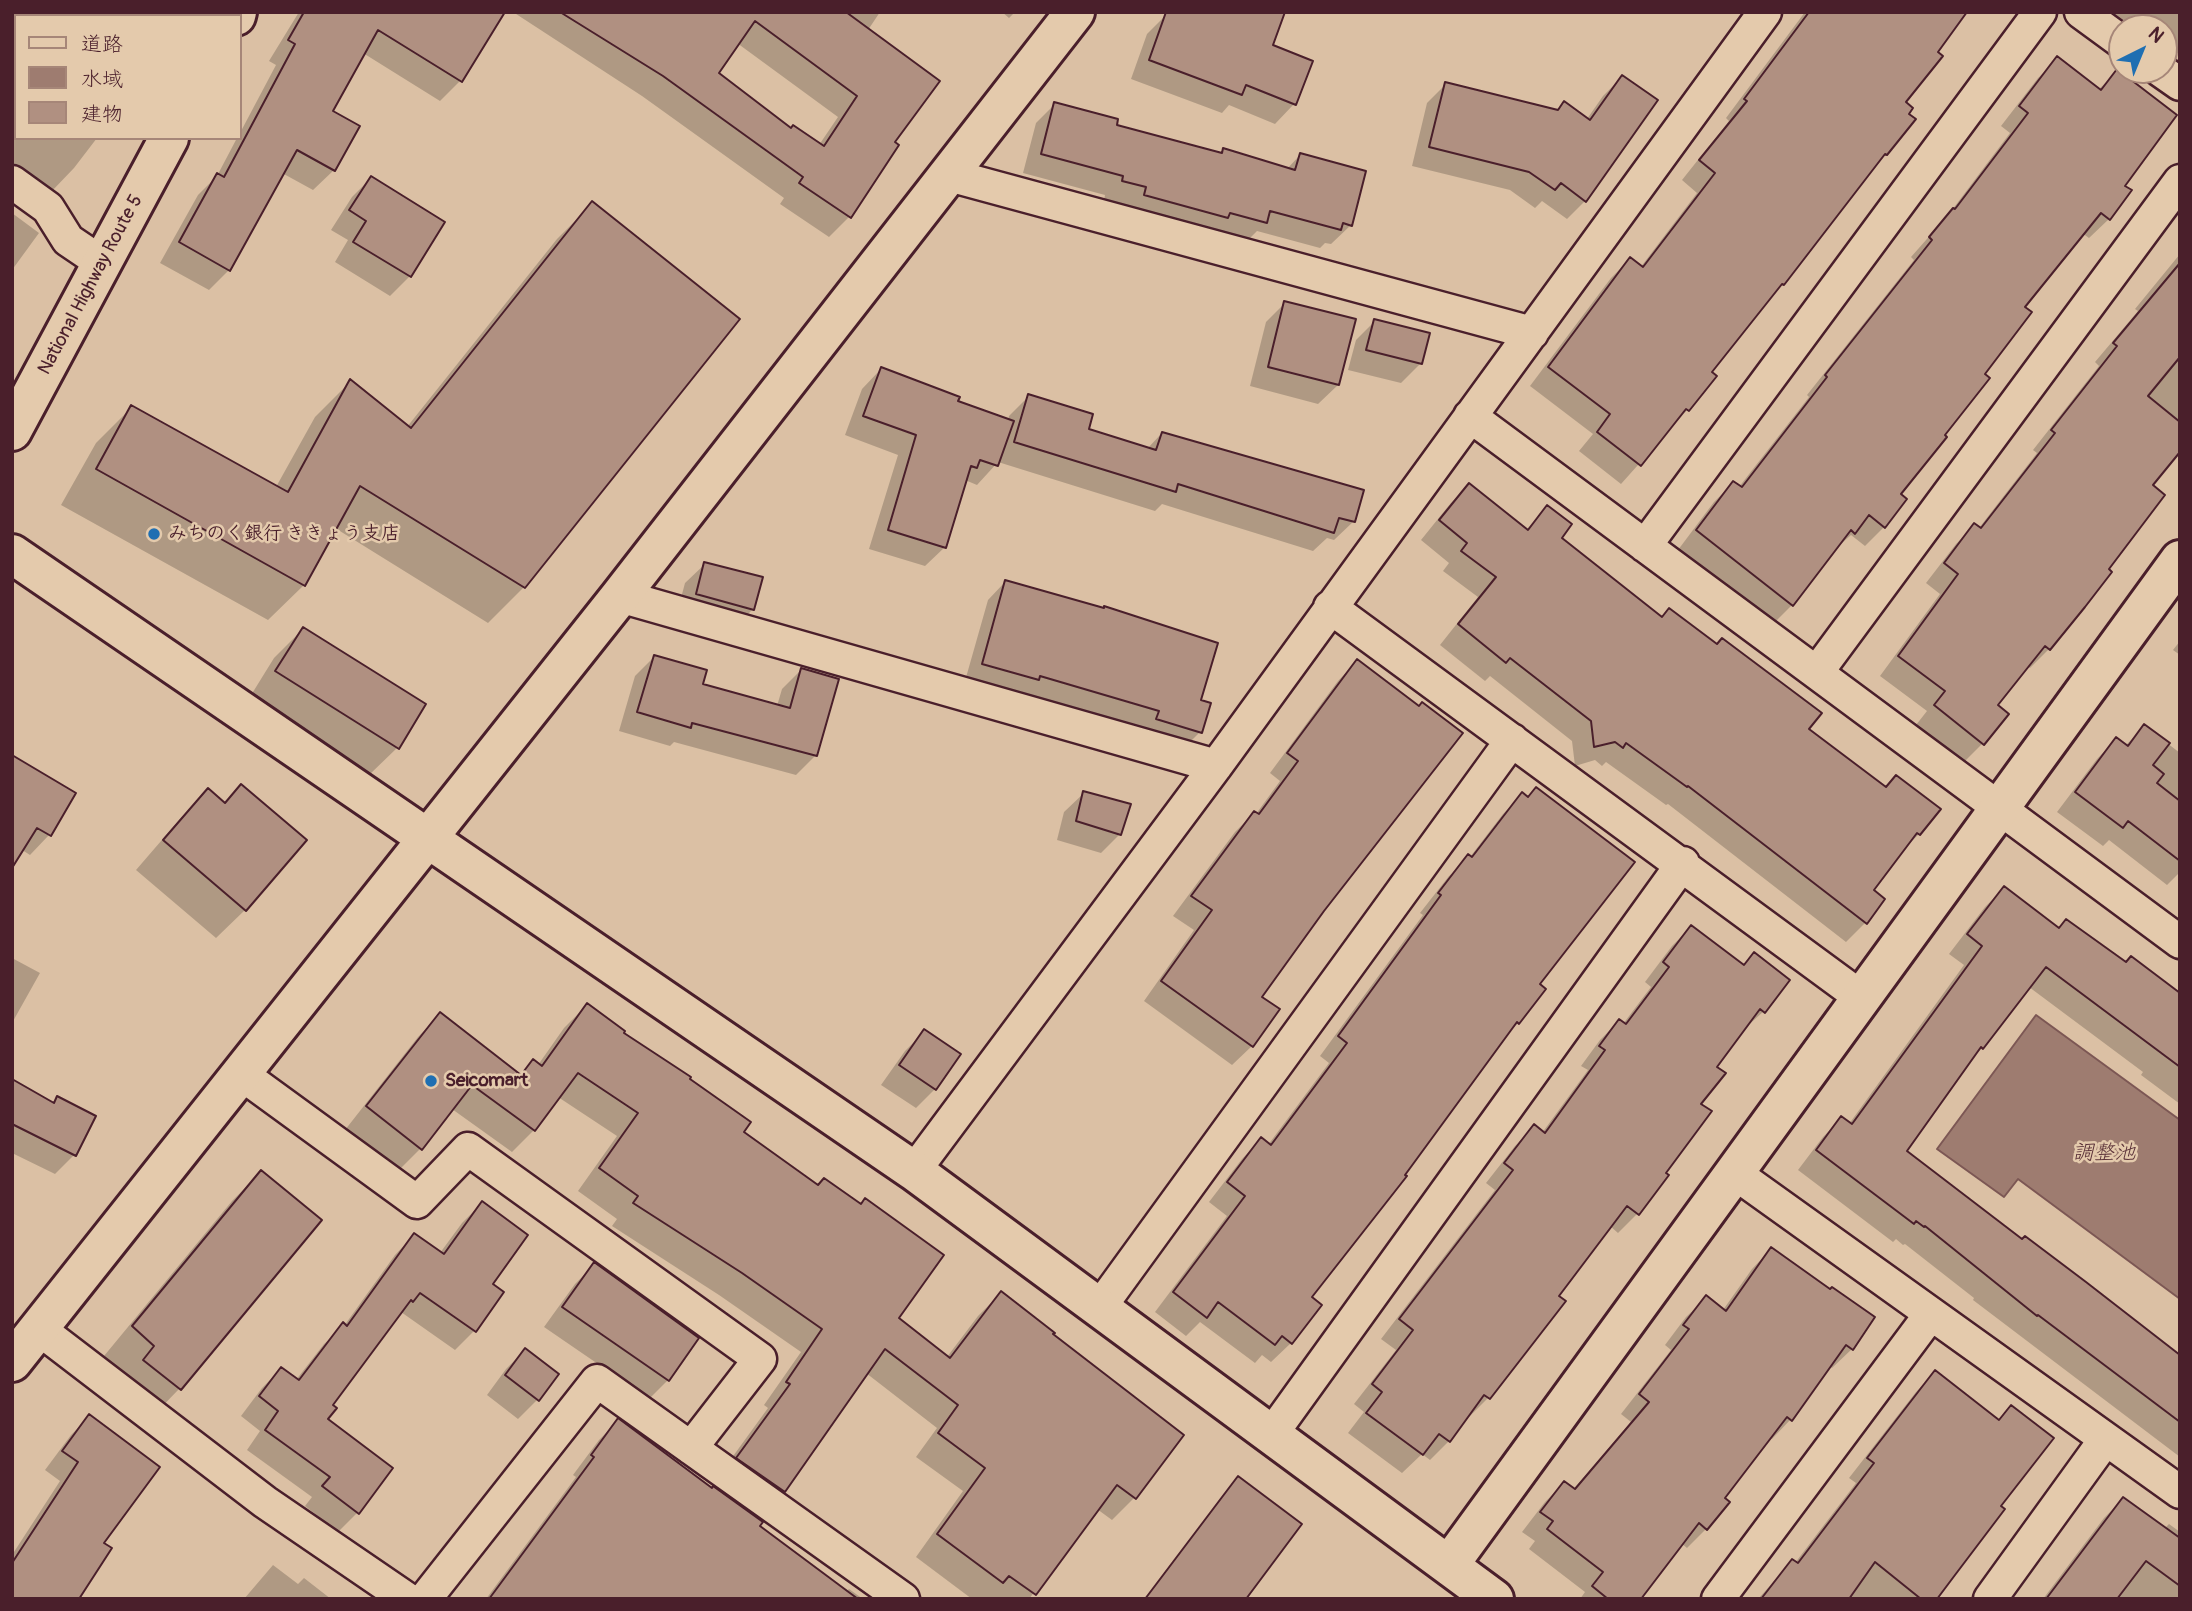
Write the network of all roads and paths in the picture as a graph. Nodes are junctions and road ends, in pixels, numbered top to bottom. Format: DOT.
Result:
graph roads {
  1 [pos="1075,12"];
  2 [pos="1765,12"];
  3 [pos="2040,12"];
  4 [pos="2081,12"];
  5 [pos="2108,32"];
  6 [pos="168,140"];
  7 [pos="949,175"];
  8 [pos="2180,181"];
  9 [pos="12,182"];
  10 [pos="102,263"];
  11 [pos="1532,332"];
  12 [pos="1470,416"];
  13 [pos="12,431"];
  14 [pos="1645,546"];
  15 [pos="12,554"];
  16 [pos="2180,560"];
  17 [pos="620,596"];
  18 [pos="1330,607"];
  19 [pos="1817,672"];
  20 [pos="1512,740"];
  21 [pos="1216,766"];
  22 [pos="2001,808"];
  23 [pos="427,839"];
  24 [pos="1682,863"];
  25 [pos="2180,942"];
  26 [pos="1862,998"];
  27 [pos="240,1073"];
  28 [pos="914,1171"];
  29 [pos="1735,1174"];
  30 [pos="1100,1307"];
  31 [pos="1930,1315"];
  32 [pos="39,1329"];
  33 [pos="12,1362"];
  34 [pos="1272,1434"];
  35 [pos="2105,1440"];
  36 [pos="691,1448"];
  37 [pos="2180,1492"];
  38 [pos="1449,1565"];
  39 [pos="407,1599"];
  40 [pos="425,1599"];
  41 [pos="903,1599"];
  42 [pos="1494,1599"];
  43 [pos="1718,1599"];
  44 [pos="1990,1599"];
  1 -- 7 [label="main road"];
  2 -- 11 [label="street"];
  3 -- 14 [label="street"];
  4 -- 5 [label="street"];
  6 -- 10 [label="main road, National Highway Route 5"];
  7 -- 11 [label="street"];
  7 -- 17 [label="main road"];
  8 -- 19 [label="street"];
  9 -- 10 [label="street"];
  10 -- 13 [label="main road, National Highway Route 5"];
  11 -- 12 [label="street"];
  12 -- 14 [label="street"];
  12 -- 18 [label="street"];
  14 -- 19 [label="street"];
  15 -- 23 [label="main road"];
  16 -- 22 [label="main road"];
  17 -- 21 [label="street"];
  17 -- 23 [label="main road"];
  18 -- 20 [label="street"];
  18 -- 21 [label="street"];
  19 -- 22 [label="street"];
  20 -- 24 [label="street"];
  20 -- 30 [label="street"];
  21 -- 28 [label="street"];
  22 -- 25 [label="street"];
  22 -- 26 [label="main road"];
  23 -- 27 [label="main road"];
  23 -- 28 [label="main road"];
  24 -- 26 [label="street"];
  24 -- 34 [label="street"];
  26 -- 29 [label="main road"];
  27 -- 32 [label="main road"];
  27 -- 36 [label="street"];
  28 -- 30 [label="main road"];
  29 -- 31 [label="street"];
  29 -- 38 [label="main road"];
  30 -- 34 [label="main road"];
  31 -- 35 [label="street"];
  31 -- 43 [label="street"];
  32 -- 33 [label="main road"];
  32 -- 39 [label="street"];
  34 -- 38 [label="main road"];
  35 -- 37 [label="street"];
  35 -- 44 [label="street"];
  36 -- 40 [label="street"];
  36 -- 41 [label="street"];
  38 -- 42 [label="main road"];
}
